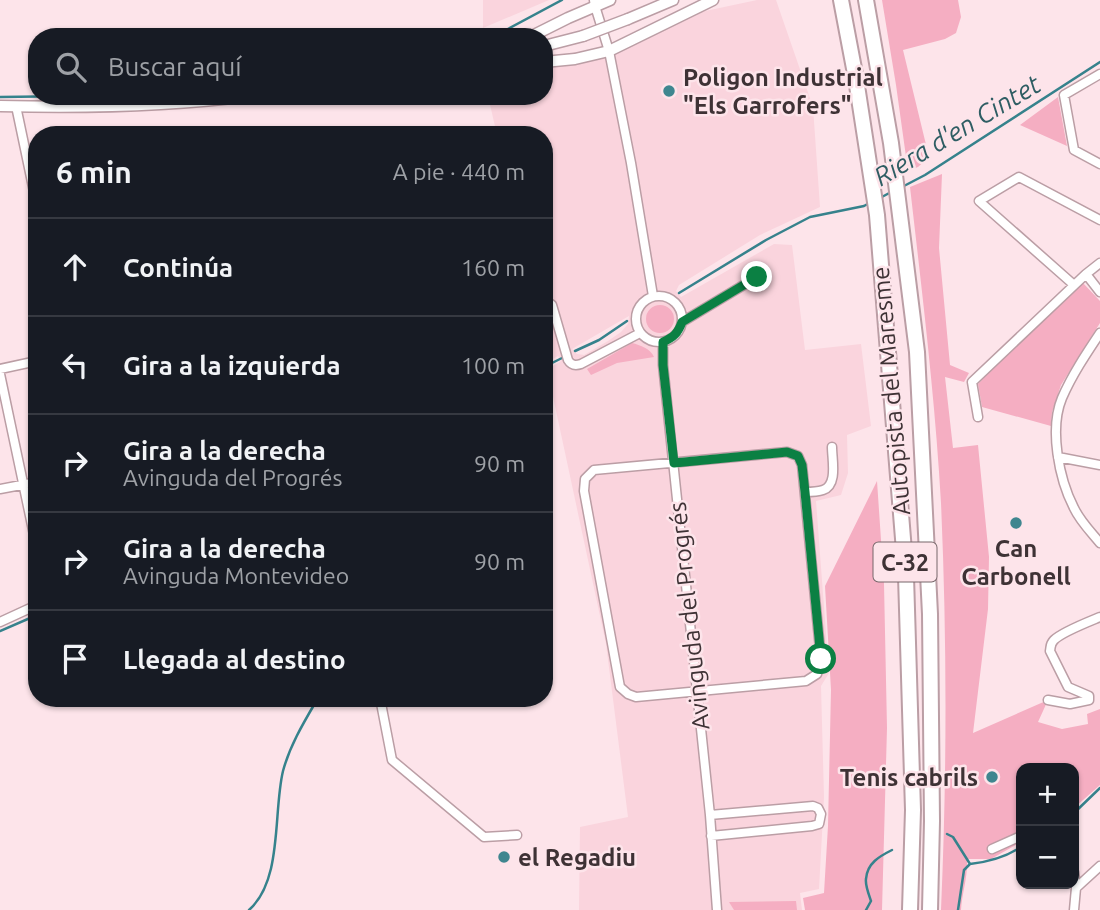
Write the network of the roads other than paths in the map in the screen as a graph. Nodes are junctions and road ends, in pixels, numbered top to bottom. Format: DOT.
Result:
graph roads {
  1 [pos="610,0"];
  2 [pos="673,0"];
  3 [pos="713,0"];
  4 [pos="841,0"];
  5 [pos="866,0"];
  6 [pos="594,3"];
  7 [pos="547,28"];
  8 [pos="553,44"];
  9 [pos="609,51"];
  10 [pos="553,61"];
  11 [pos="1100,74"];
  12 [pos="125,105"];
  13 [pos="0,106"];
  14 [pos="16,106"];
  15 [pos="28,163"];
  16 [pos="1100,164"];
  17 [pos="1100,220"];
  18 [pos="1100,263"];
  19 [pos="1086,274"];
  20 [pos="757,277"];
  21 [pos="1074,285"];
  22 [pos="1100,292"];
  23 [pos="653,296"];
  24 [pos="553,308"];
  25 [pos="682,322"];
  26 [pos="639,333"];
  27 [pos="1100,333"];
  28 [pos="663,342"];
  29 [pos="28,362"];
  30 [pos="0,369"];
  31 [pos="0,374"];
  32 [pos="978,417"];
  33 [pos="832,447"];
  34 [pos="1058,457"];
  35 [pos="674,463"];
  36 [pos="1100,465"];
  37 [pos="28,483"];
  38 [pos="24,484"];
  39 [pos="0,489"];
  40 [pos="805,492"];
  41 [pos="28,504"];
  42 [pos="1100,543"];
  43 [pos="28,609"];
  44 [pos="1100,617"];
  45 [pos="0,622"];
  46 [pos="696,690"];
  47 [pos="1048,700"];
  48 [pos="382,707"];
  49 [pos="710,815"];
  50 [pos="517,835"];
  51 [pos="711,836"];
  52 [pos="1016,838"];
  53 [pos="992,849"];
  54 [pos="1100,866"];
  55 [pos="1079,885"];
  56 [pos="1076,889"];
  57 [pos="716,890"];
  58 [pos="717,910"];
  59 [pos="725,910"];
  60 [pos="910,910"];
  61 [pos="930,910"];
  62 [pos="1074,910"];
  1 -- 6 [label="street"];
  2 -- 8 [label="street, bridge"];
  3 -- 9 [label="street"];
  4 -- 60 [label="highway, Autopista del Maresme / C-32"];
  5 -- 61 [label="highway, Autopista del Maresme / C-32"];
  6 -- 7 [label="street"];
  6 -- 9 [label="street"];
  9 -- 10 [label="street"];
  9 -- 23 [label="street"];
  11 -- 16 [label="street"];
  12 -- 14 [label="street"];
  13 -- 14 [label="street"];
  14 -- 15 [label="street"];
  17 -- 21 [label="street"];
  18 -- 19 [label="street"];
  19 -- 21 [label="street"];
  19 -- 22 [label="street"];
  20 -- 25 [label="street"];
  21 -- 32 [label="street"];
  23 -- 25 [label="street"];
  23 -- 26 [label="street"];
  24 -- 26 [label="street"];
  25 -- 28 [label="street"];
  26 -- 28 [label="street"];
  27 -- 34 [label="street"];
  28 -- 35 [label="street, Avinguda del Progrés"];
  29 -- 30 [label="street"];
  31 -- 38 [label="street"];
  33 -- 40 [label="street"];
  34 -- 36 [label="street"];
  34 -- 42 [label="street"];
  35 -- 40 [label="street"];
  35 -- 46 [label="street, Avinguda del Progrés"];
  35 -- 46 [label="street"];
  37 -- 38 [label="street"];
  38 -- 39 [label="street"];
  38 -- 41 [label="street"];
  40 -- 46 [label="street"];
  43 -- 45 [label="street"];
  44 -- 47 [label="street"];
  46 -- 49 [label="street, Avinguda del Progrés"];
  48 -- 50 [label="street"];
  49 -- 51 [label="street, Avinguda del Progrés"];
  49 -- 51 [label="street"];
  51 -- 57 [label="street, Avinguda del Progrés"];
  52 -- 53 [label="street"];
  54 -- 55 [label="street"];
  56 -- 62 [label="street"];
  57 -- 58 [label="street, Avinguda del Progrés"];
  57 -- 59 [label="street"];
}
